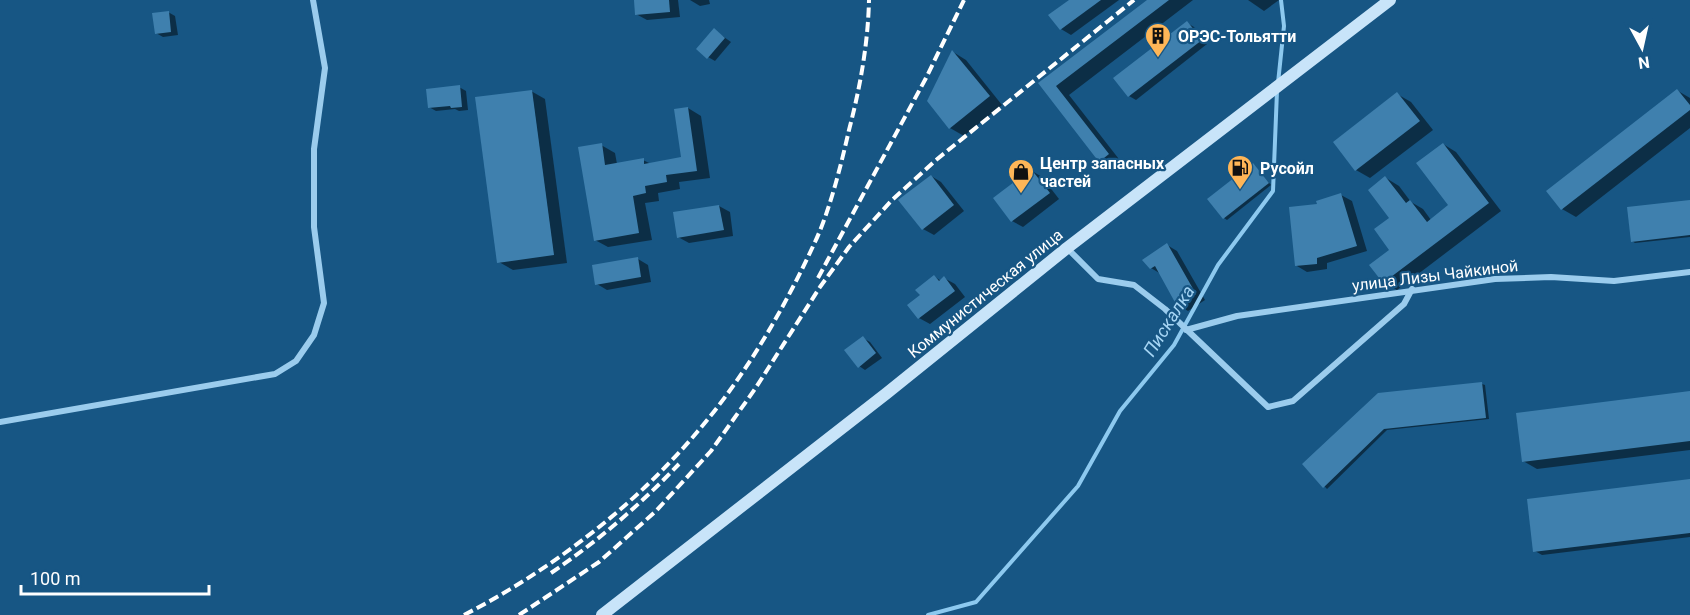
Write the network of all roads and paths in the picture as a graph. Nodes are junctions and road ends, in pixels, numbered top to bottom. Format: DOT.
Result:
graph roads {
  1 [pos="313,0"];
  2 [pos="1390,0"];
  3 [pos="1067,248"];
  4 [pos="1690,272"];
  5 [pos="1412,289"];
  6 [pos="1186,330"];
  7 [pos="0,422"];
  8 [pos="602,615"];
  1 -- 7 [label="street"];
  2 -- 3 [label="main road, Коммунистическая улица"];
  3 -- 6 [label="street"];
  3 -- 8 [label="main road, Коммунистическая улица"];
  4 -- 5 [label="street, улица Лизы Чайкиной"];
  5 -- 6 [label="street, улица Лизы Чайкиной"];
  5 -- 6 [label="street"];
}
